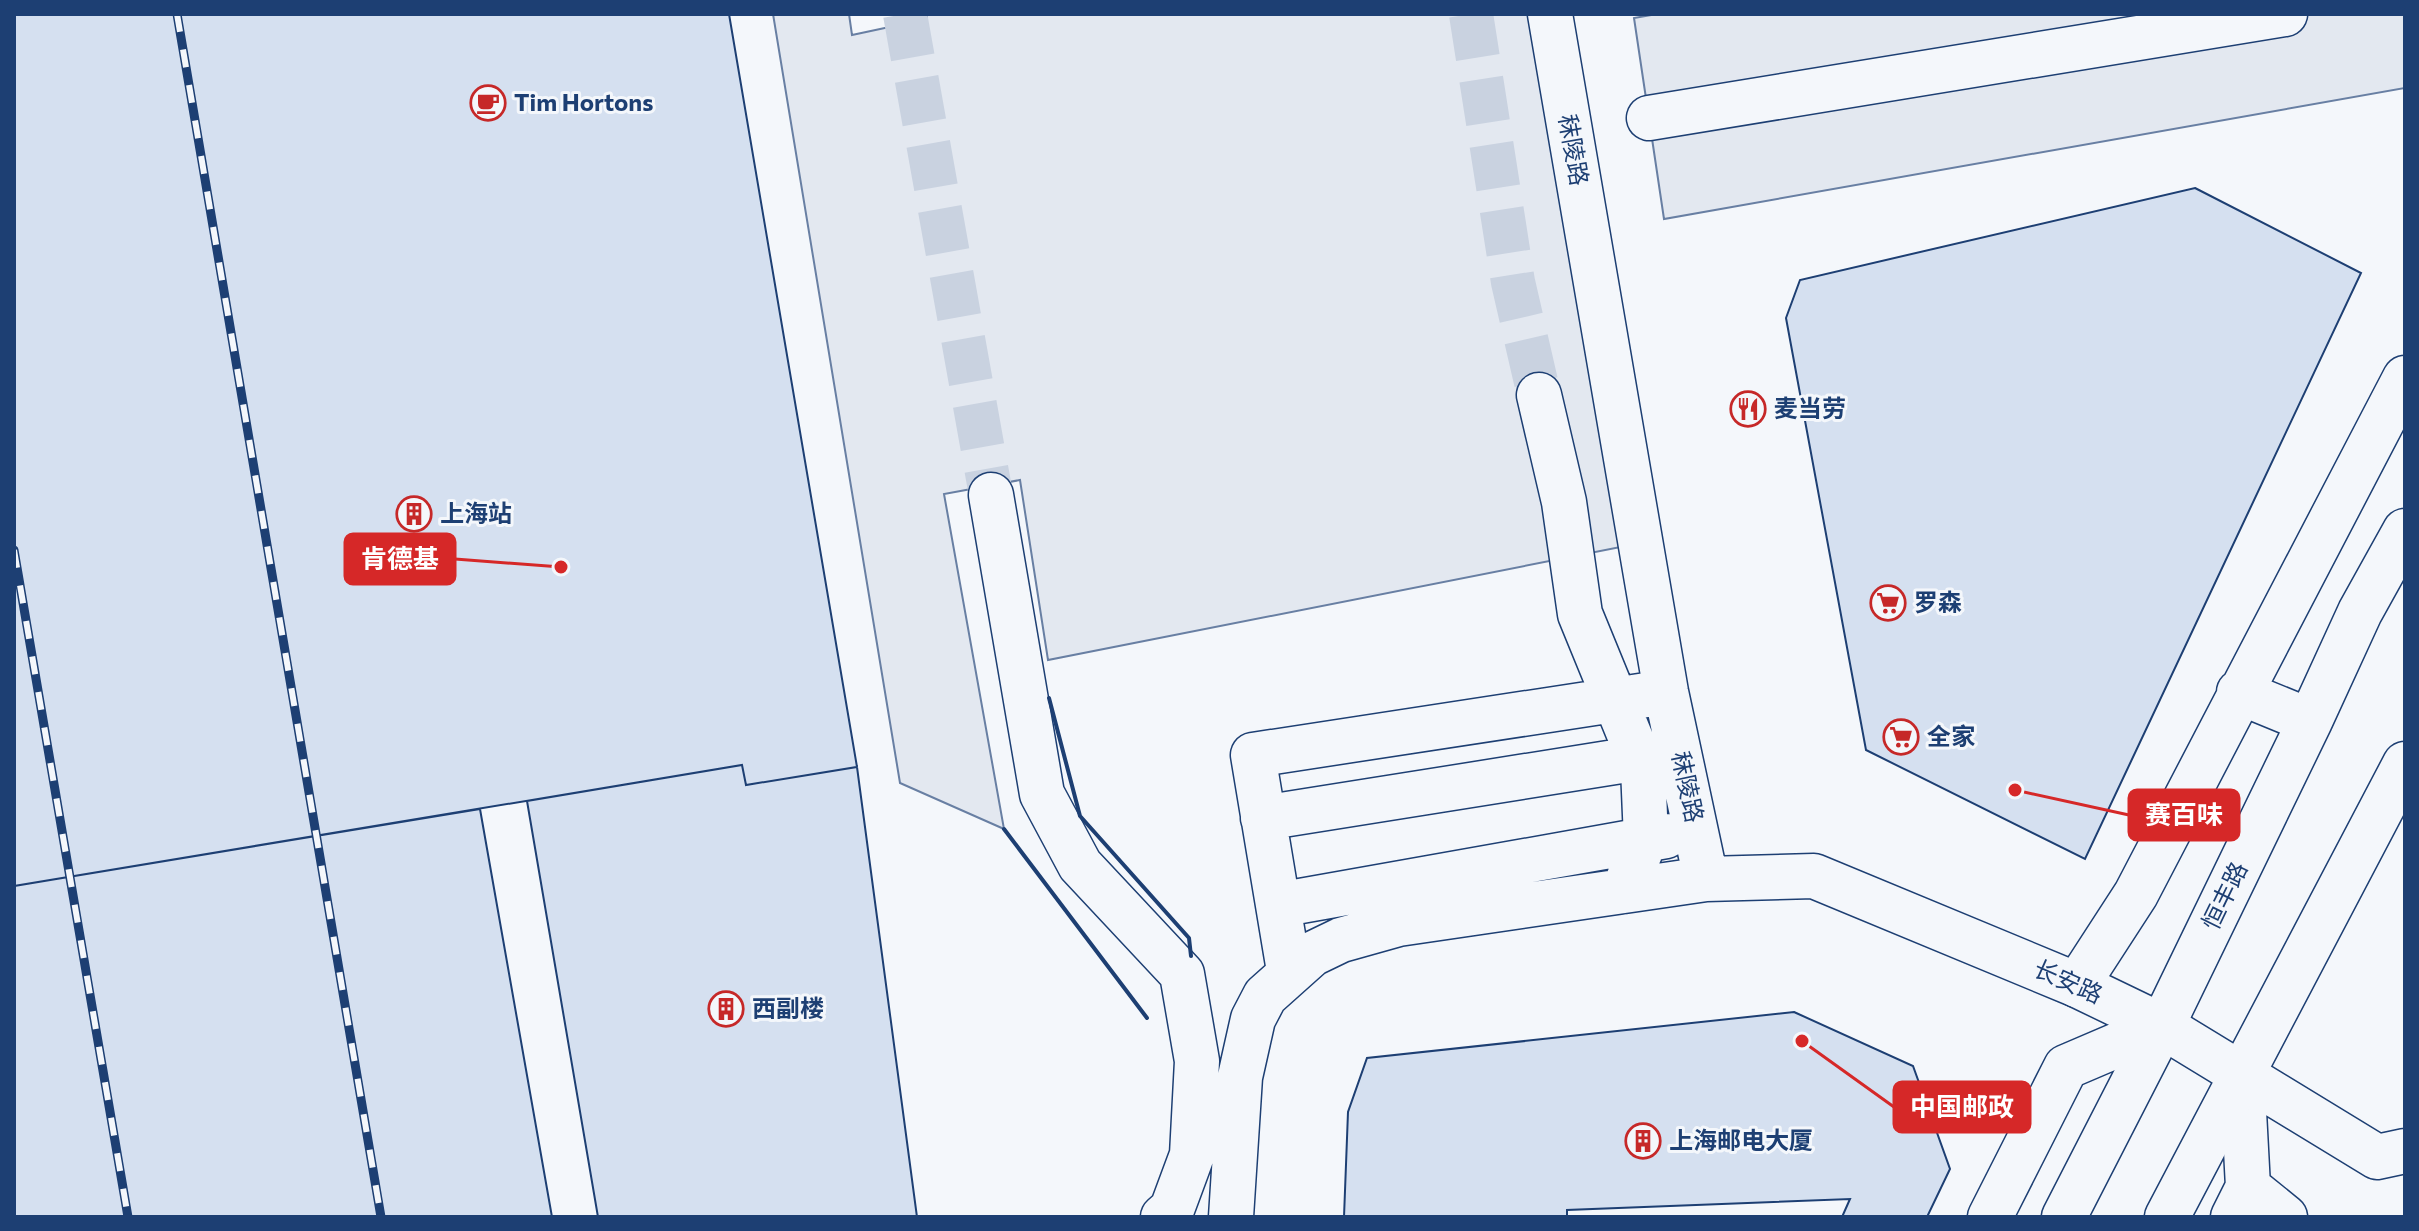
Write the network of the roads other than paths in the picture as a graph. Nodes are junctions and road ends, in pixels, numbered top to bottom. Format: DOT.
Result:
graph roads {
  1 [pos="1550,14"];
  2 [pos="2285,14"];
  3 [pos="1649,118"];
  4 [pos="2405,378"];
  5 [pos="1539,395"];
  6 [pos="991,495"];
  7 [pos="2405,531"];
  8 [pos="1666,692"];
  9 [pos="2239,692"];
  10 [pos="1615,699"];
  11 [pos="2310,721"];
  12 [pos="1659,755"];
  13 [pos="2405,764"];
  14 [pos="1263,818"];
  15 [pos="1696,830"];
  16 [pos="1646,839"];
  17 [pos="1706,879"];
  18 [pos="1623,891"];
  19 [pos="1278,905"];
  20 [pos="1289,971"];
  21 [pos="2077,985"];
  22 [pos="2162,1026"];
  23 [pos="2242,1074"];
  24 [pos="2405,1151"];
  25 [pos="2242,1207"];
  26 [pos="1163,1217"];
  27 [pos="1231,1217"];
  28 [pos="1990,1217"];
  29 [pos="2064,1217"];
  30 [pos="2167,1217"];
  31 [pos="2285,1217"];
  1 -- 8 [label="street, 秣陵路"];
  2 -- 3 [label="street"];
  4 -- 9 [label="street"];
  5 -- 10 [label="street"];
  6 -- 26 [label="street"];
  7 -- 11 [label="street, 恒丰路"];
  8 -- 10 [label="street"];
  8 -- 12 [label="street, 秣陵路"];
  9 -- 11 [label="street"];
  9 -- 21 [label="street"];
  10 -- 12 [label="street"];
  10 -- 14 [label="street"];
  11 -- 22 [label="street, 恒丰路"];
  12 -- 14 [label="street"];
  12 -- 15 [label="street, 秣陵路"];
  12 -- 16 [label="street"];
  13 -- 23 [label="street"];
  14 -- 19 [label="street"];
  15 -- 16 [label="street"];
  15 -- 17 [label="street, 秣陵路"];
  16 -- 18 [label="street"];
  16 -- 19 [label="street"];
  17 -- 18 [label="street"];
  17 -- 21 [label="street, 长安路"];
  18 -- 20 [label="street"];
  19 -- 20 [label="street"];
  20 -- 27 [label="street"];
  21 -- 22 [label="street, 长安路"];
  22 -- 23 [label="street, 长安路"];
  22 -- 28 [label="street"];
  22 -- 29 [label="street, 恒丰路"];
  23 -- 24 [label="street, 长安路"];
  23 -- 25 [label="street"];
  23 -- 30 [label="street"];
  25 -- 31 [label="street"];
}
